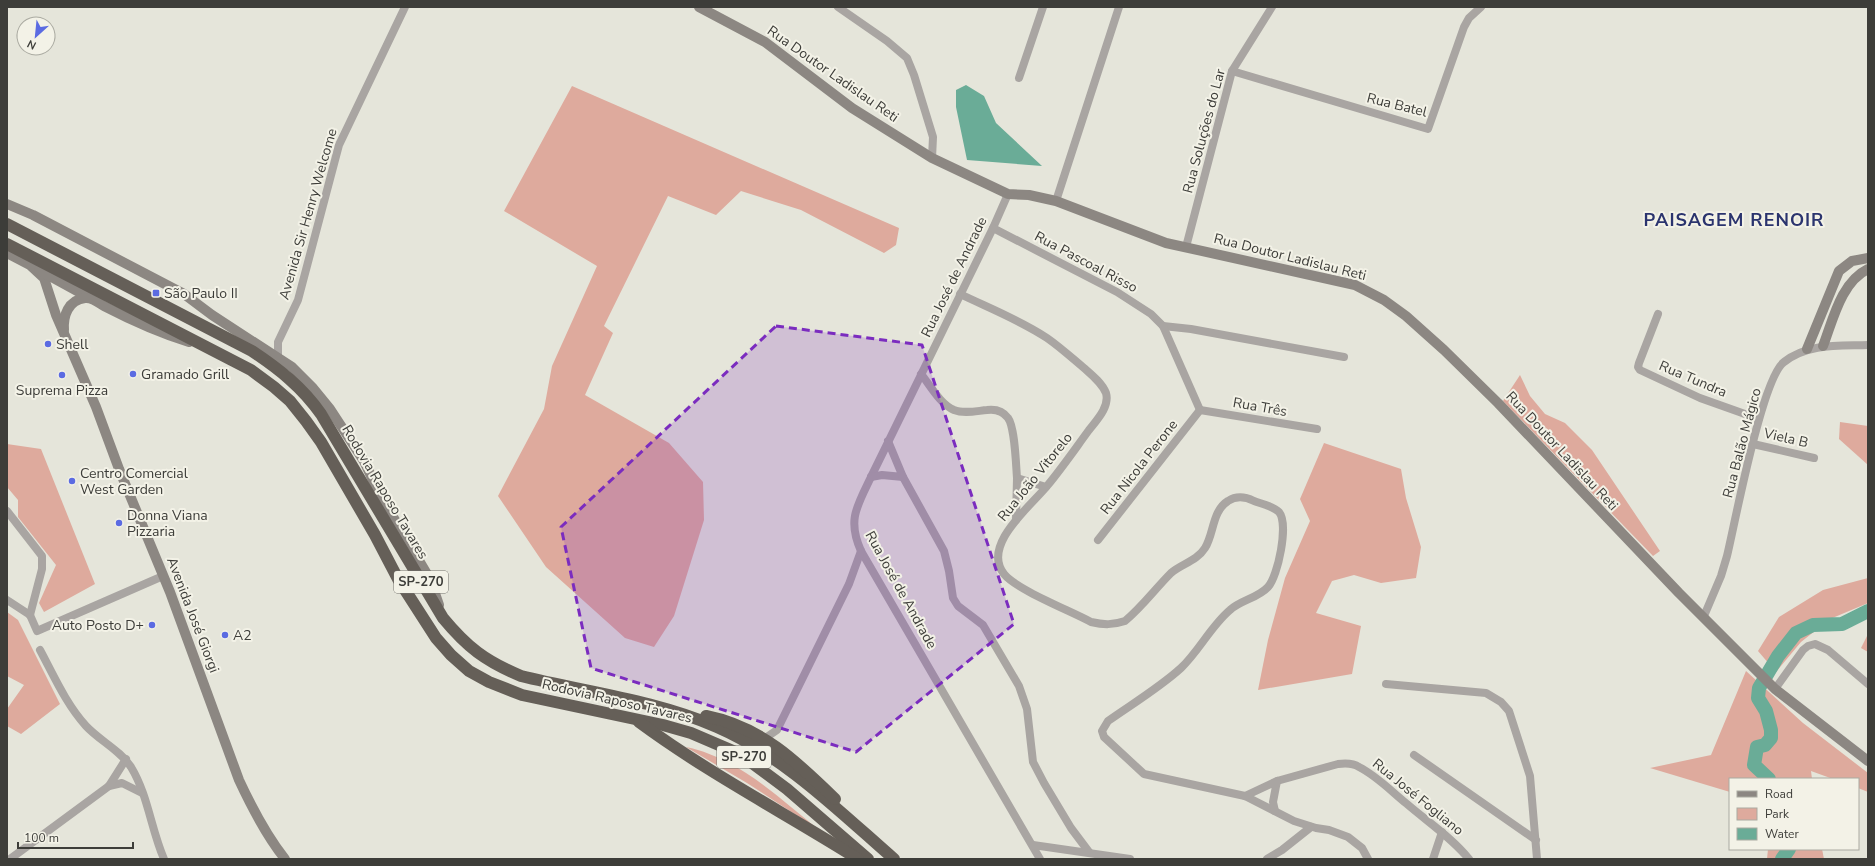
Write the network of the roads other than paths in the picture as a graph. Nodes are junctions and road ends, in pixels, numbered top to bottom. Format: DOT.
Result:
graph roads {
  1 [pos="405,7"];
  2 [pos="699,7"];
  3 [pos="838,7"];
  4 [pos="1043,7"];
  5 [pos="1118,7"];
  6 [pos="1272,7"];
  7 [pos="1481,7"];
  8 [pos="1232,71"];
  9 [pos="1019,78"];
  10 [pos="932,158"];
  11 [pos="1008,194"];
  12 [pos="1056,201"];
  13 [pos="7,204"];
  14 [pos="7,224"];
  15 [pos="993,228"];
  16 [pos="7,244"];
  17 [pos="1186,247"];
  18 [pos="7,253"];
  19 [pos="1868,258"];
  20 [pos="30,265"];
  21 [pos="1868,269"];
  22 [pos="960,294"];
  23 [pos="90,298"];
  24 [pos="1658,314"];
  25 [pos="1163,326"];
  26 [pos="64,332"];
  27 [pos="278,342"];
  28 [pos="1868,345"];
  29 [pos="1824,346"];
  30 [pos="263,347"];
  31 [pos="208,348"];
  32 [pos="1807,349"];
  33 [pos="278,357"];
  34 [pos="1344,357"];
  35 [pos="921,374"];
  36 [pos="1200,410"];
  37 [pos="1759,420"];
  38 [pos="1317,429"];
  39 [pos="888,441"];
  40 [pos="1753,444"];
  41 [pos="1814,458"];
  42 [pos="871,477"];
  43 [pos="903,477"];
  44 [pos="1017,478"];
  45 [pos="1046,487"];
  46 [pos="7,511"];
  47 [pos="1016,520"];
  48 [pos="1098,540"];
  49 [pos="861,551"];
  50 [pos="163,576"];
  51 [pos="7,600"];
  52 [pos="30,615"];
  53 [pos="1704,616"];
  54 [pos="443,618"];
  55 [pos="40,650"];
  56 [pos="1386,684"];
  57 [pos="1868,684"];
  58 [pos="1773,687"];
  59 [pos="659,707"];
  60 [pos="634,718"];
  61 [pos="777,730"];
  62 [pos="764,739"];
  63 [pos="785,754"];
  64 [pos="1414,756"];
  65 [pos="126,759"];
  66 [pos="1868,761"];
  67 [pos="1276,781"];
  68 [pos="109,786"];
  69 [pos="142,793"];
  70 [pos="1245,796"];
  71 [pos="1275,810"];
  72 [pos="1311,827"];
  73 [pos="1442,832"];
  74 [pos="872,840"];
  75 [pos="1536,840"];
  76 [pos="1033,845"];
  77 [pos="1089,852"];
  78 [pos="10,859"];
  79 [pos="164,859"];
  80 [pos="285,859"];
  81 [pos="858,859"];
  82 [pos="868,859"];
  83 [pos="894,859"];
  84 [pos="1040,859"];
  85 [pos="1130,859"];
  86 [pos="1267,859"];
  87 [pos="1368,859"];
  88 [pos="1433,859"];
  89 [pos="1469,859"];
  90 [pos="1537,859"];
  1 -- 27 [label="street, Avenida Sir Henry Welcome"];
  2 -- 10 [label="street, Rua Doutor Ladislau Reti"];
  3 -- 10 [label="street"];
  4 -- 9 [label="street"];
  5 -- 12 [label="street"];
  6 -- 8 [label="street, Rua Soluções do Lar"];
  7 -- 8 [label="street, Rua Batel"];
  8 -- 17 [label="street, Rua Soluções do Lar"];
  10 -- 11 [label="street, Rua Doutor Ladislau Reti"];
  11 -- 12 [label="street, Rua Doutor Ladislau Reti"];
  11 -- 15 [label="street, Rua José de Andrade"];
  12 -- 17 [label="street, Rua Doutor Ladislau Reti"];
  13 -- 30 [label="street"];
  14 -- 54 [label="highway, Rodovia Raposo Tavares / SP-270"];
  15 -- 22 [label="street, Rua José de Andrade"];
  15 -- 25 [label="street, Rua Pascoal Risso"];
  16 -- 31 [label="highway, Rodovia Raposo Tavares / SP-270"];
  17 -- 53 [label="street, Rua Doutor Ladislau Reti"];
  18 -- 20 [label="street, Avenida José Giorgi"];
  19 -- 32 [label="street"];
  20 -- 23 [label="street, Avenida José Giorgi"];
  20 -- 26 [label="street, Avenida José Giorgi"];
  21 -- 29 [label="street"];
  22 -- 35 [label="street, Rua José de Andrade"];
  22 -- 45 [label="street, Rua João Vitorelo"];
  23 -- 26 [label="street"];
  23 -- 31 [label="street, Avenida José Giorgi"];
  24 -- 37 [label="street, Rua Tundra"];
  25 -- 34 [label="street"];
  25 -- 36 [label="street, Rua Pascoal Risso"];
  26 -- 50 [label="street, Avenida José Giorgi"];
  27 -- 30 [label="street"];
  27 -- 33 [label="street"];
  28 -- 29 [label="street, Rua Balão Mágico"];
  29 -- 32 [label="street, Rua Balão Mágico"];
  30 -- 33 [label="street"];
  31 -- 60 [label="highway, Rodovia Raposo Tavares / SP-270"];
  32 -- 37 [label="street, Rua Balão Mágico"];
  33 -- 54 [label="street"];
  35 -- 39 [label="street, Rua José de Andrade"];
  35 -- 44 [label="street"];
  36 -- 38 [label="street, Rua Três"];
  36 -- 48 [label="street, Rua Nicola Perone"];
  37 -- 40 [label="street, Rua Balão Mágico"];
  39 -- 42 [label="street, Rua José de Andrade"];
  39 -- 43 [label="street"];
  40 -- 41 [label="street, Viela B"];
  40 -- 53 [label="street, Rua Balão Mágico"];
  42 -- 43 [label="street"];
  42 -- 49 [label="street, Rua José de Andrade"];
  43 -- 77 [label="street"];
  44 -- 45 [label="street"];
  44 -- 47 [label="street"];
  45 -- 47 [label="street, Rua João Vitorelo"];
  46 -- 52 [label="street"];
  47 -- 70 [label="street, Rua João Vitorelo"];
  49 -- 61 [label="street"];
  49 -- 76 [label="street, Rua José de Andrade"];
  50 -- 52 [label="street"];
  50 -- 80 [label="street, Avenida José Giorgi"];
  51 -- 52 [label="street"];
  53 -- 58 [label="street, Rua Doutor Ladislau Reti"];
  54 -- 59 [label="highway, Rodovia Raposo Tavares / SP-270"];
  55 -- 65 [label="street"];
  56 -- 75 [label="street"];
  57 -- 58 [label="street"];
  58 -- 66 [label="street, Rua Doutor Ladislau Reti"];
  59 -- 62 [label="highway"];
  59 -- 74 [label="highway, Rodovia Raposo Tavares / SP-270"];
  60 -- 81 [label="highway"];
  60 -- 82 [label="highway, Rodovia Raposo Tavares / SP-270"];
  61 -- 62 [label="street"];
  61 -- 63 [label="street"];
  62 -- 63 [label="highway"];
  63 -- 74 [label="highway"];
  64 -- 75 [label="street"];
  65 -- 68 [label="street"];
  65 -- 69 [label="street"];
  67 -- 70 [label="street, Rua José Fogliano"];
  67 -- 71 [label="street"];
  67 -- 73 [label="street, Rua José Fogliano"];
  68 -- 69 [label="street"];
  68 -- 78 [label="street"];
  69 -- 79 [label="street"];
  70 -- 71 [label="street"];
  71 -- 72 [label="street"];
  72 -- 86 [label="street"];
  72 -- 87 [label="street"];
  73 -- 88 [label="street"];
  73 -- 89 [label="street, Rua José Fogliano"];
  74 -- 83 [label="highway, Rodovia Raposo Tavares / SP-270"];
  75 -- 90 [label="street"];
  76 -- 77 [label="street"];
  76 -- 84 [label="street, Rua José de Andrade"];
  77 -- 85 [label="street"];
}
